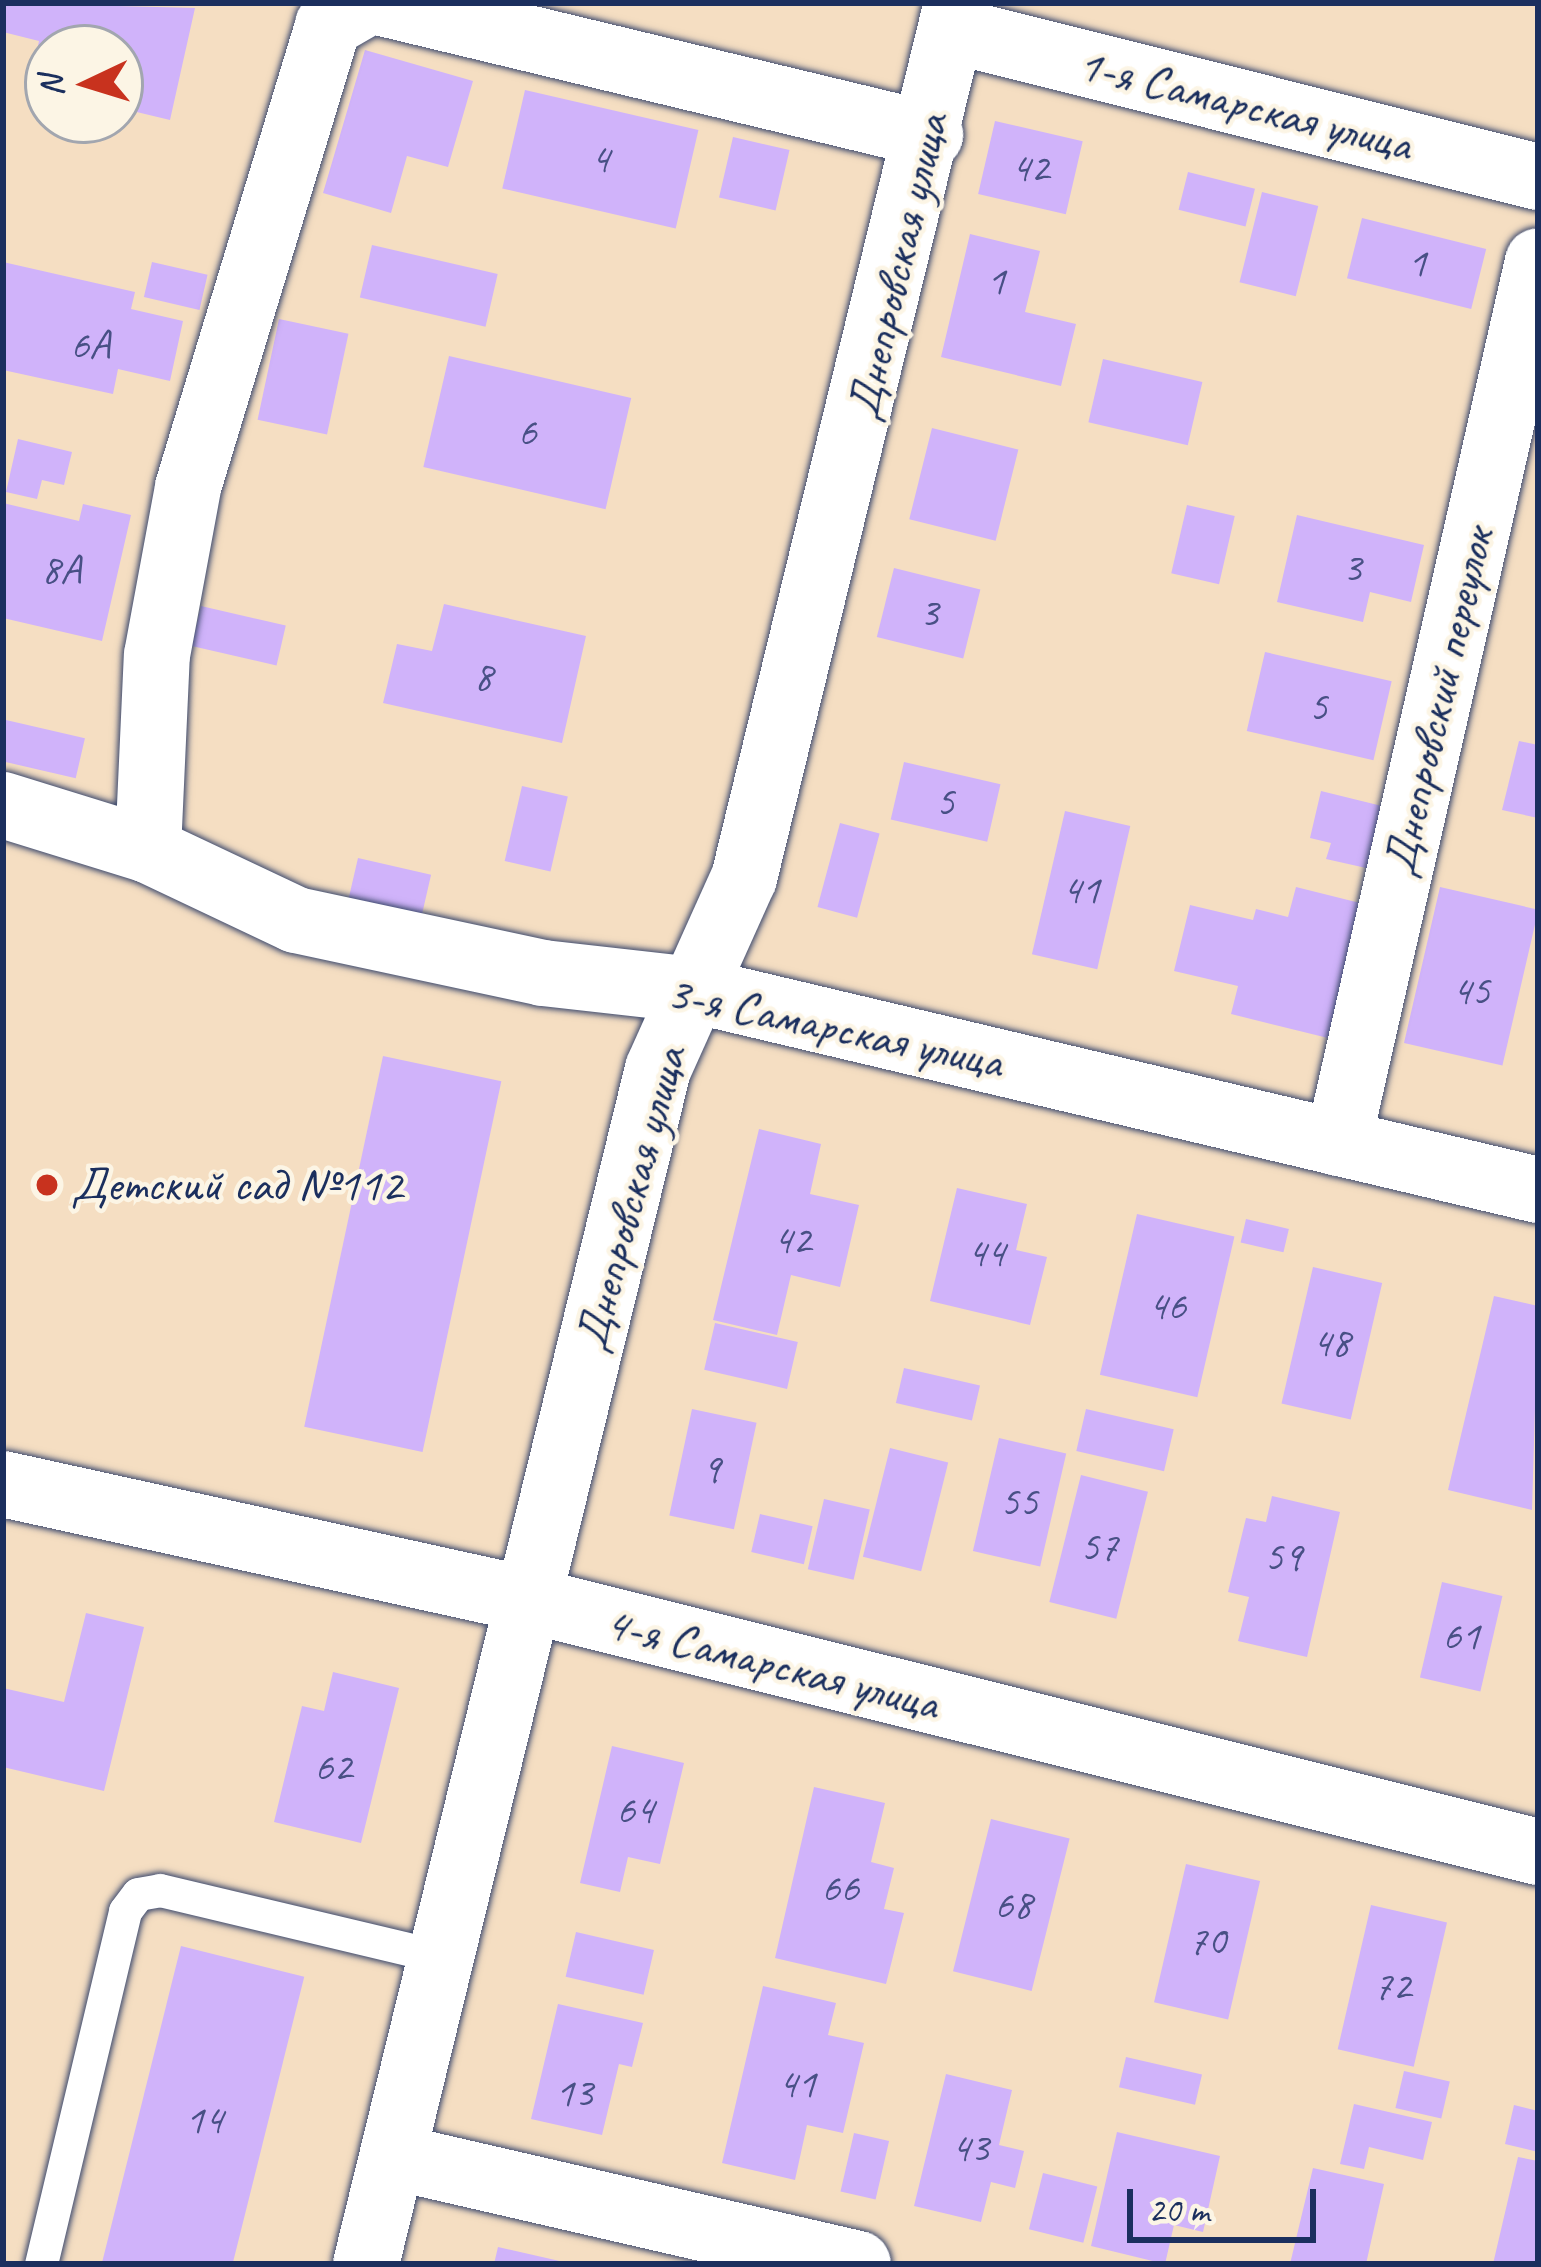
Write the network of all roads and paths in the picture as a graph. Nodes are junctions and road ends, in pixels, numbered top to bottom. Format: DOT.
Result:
graph roads {
  1 [pos="366,3"];
  2 [pos="382,3"];
  3 [pos="954,16"];
  4 [pos="930,135"];
  5 [pos="1538,177"];
  6 [pos="1538,261"];
  7 [pos="3,805"];
  8 [pos="148,850"];
  9 [pos="694,990"];
  10 [pos="1338,1143"];
  11 [pos="1538,1190"];
  12 [pos="3,1484"];
  13 [pos="525,1599"];
  14 [pos="1538,1852"];
  15 [pos="436,1957"];
  16 [pos="395,2157"];
  17 [pos="41,2264"];
  18 [pos="366,2264"];
  19 [pos="858,2264"];
  1 -- 8 [label="street"];
  2 -- 4 [label="street"];
  3 -- 4 [label="street, Днепровская улица"];
  3 -- 5 [label="street, 1-я Самарская улица"];
  4 -- 9 [label="street, Днепровская улица"];
  6 -- 10 [label="street, Днепровский переулок"];
  7 -- 8 [label="street, 3-я Самарская улица"];
  8 -- 9 [label="street, 3-я Самарская улица"];
  9 -- 10 [label="street, 3-я Самарская улица"];
  9 -- 13 [label="street, Днепровская улица"];
  10 -- 11 [label="street, 3-я Самарская улица"];
  12 -- 13 [label="street, 4-я Самарская улица"];
  13 -- 14 [label="street, 4-я Самарская улица"];
  13 -- 15 [label="street, Днепровская улица"];
  15 -- 16 [label="street, Днепровская улица"];
  15 -- 17 [label="lane"];
  16 -- 18 [label="street, Днепровская улица"];
  16 -- 19 [label="street"];
}
